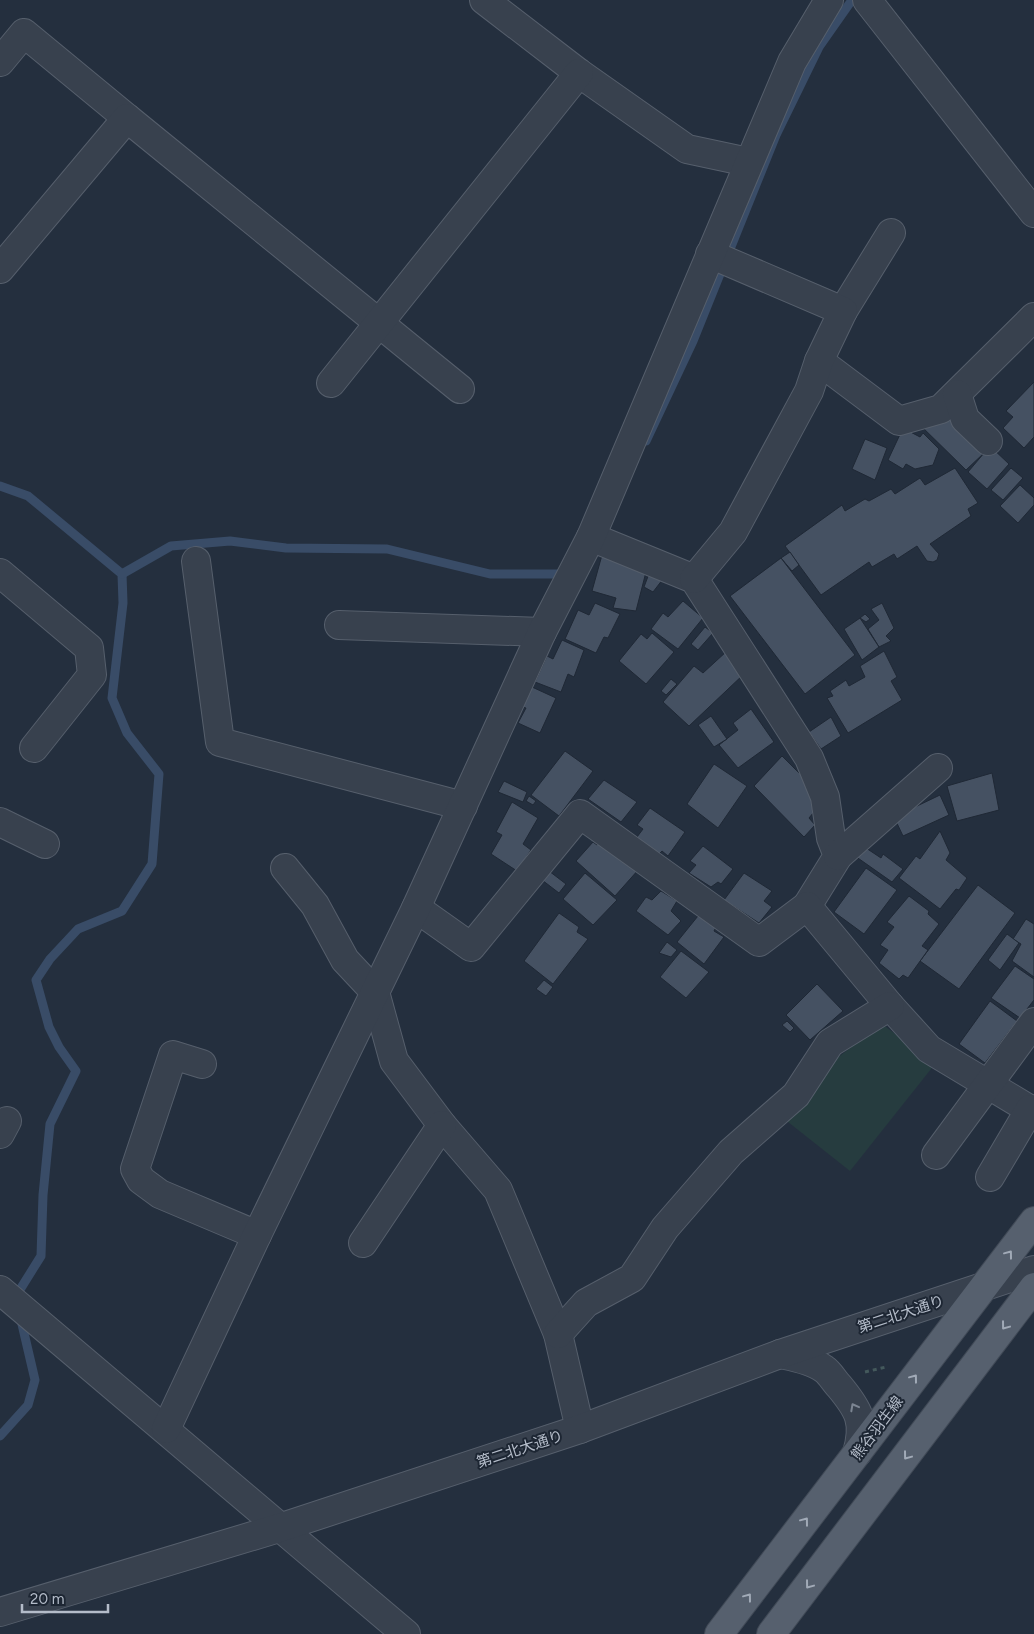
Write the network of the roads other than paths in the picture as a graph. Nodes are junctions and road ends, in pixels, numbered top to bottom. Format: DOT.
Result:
graph roads {
  1 [pos="484,0"];
  2 [pos="829,0"];
  3 [pos="866,0"];
  4 [pos="0,62"];
  5 [pos="579,73"];
  6 [pos="127,118"];
  7 [pos="748,162"];
  8 [pos="1034,213"];
  9 [pos="891,233"];
  10 [pos="720,258"];
  11 [pos="0,269"];
  12 [pos="843,311"];
  13 [pos="1034,317"];
  14 [pos="379,323"];
  15 [pos="819,360"];
  16 [pos="331,383"];
  17 [pos="460,389"];
  18 [pos="956,394"];
  19 [pos="988,441"];
  20 [pos="588,544"];
  21 [pos="196,561"];
  22 [pos="0,573"];
  23 [pos="694,579"];
  24 [pos="339,625"];
  25 [pos="542,632"];
  26 [pos="34,748"];
  27 [pos="938,768"];
  28 [pos="463,806"];
  29 [pos="0,822"];
  30 [pos="45,844"];
  31 [pos="838,856"];
  32 [pos="285,868"];
  33 [pos="807,906"];
  34 [pos="416,908"];
  35 [pos="375,992"];
  36 [pos="890,1006"];
  37 [pos="1034,1022"];
  38 [pos="202,1064"];
  39 [pos="988,1084"];
  40 [pos="1032,1111"];
  41 [pos="442,1125"];
  42 [pos="936,1155"];
  43 [pos="990,1177"];
  44 [pos="1034,1222"];
  45 [pos="258,1235"];
  46 [pos="363,1242"];
  47 [pos="1034,1270"];
  48 [pos="985,1286"];
  49 [pos="1034,1287"];
  50 [pos="0,1290"];
  51 [pos="558,1334"];
  52 [pos="780,1354"];
  53 [pos="166,1429"];
  54 [pos="580,1429"];
  55 [pos="857,1453"];
  56 [pos="279,1528"];
  57 [pos="0,1612"];
  58 [pos="406,1634"];
  59 [pos="720,1634"];
  60 [pos="771,1634"];
  1 -- 5 [label="street"];
  2 -- 7 [label="street"];
  3 -- 8 [label="street"];
  4 -- 6 [label="street"];
  5 -- 7 [label="street"];
  5 -- 14 [label="street"];
  6 -- 11 [label="street"];
  6 -- 14 [label="street"];
  7 -- 10 [label="street"];
  9 -- 12 [label="street"];
  10 -- 12 [label="street"];
  10 -- 20 [label="street"];
  12 -- 15 [label="street"];
  13 -- 18 [label="street"];
  14 -- 16 [label="street"];
  14 -- 17 [label="street"];
  15 -- 18 [label="street"];
  15 -- 23 [label="street"];
  18 -- 19 [label="street"];
  20 -- 23 [label="street"];
  20 -- 25 [label="street"];
  21 -- 28 [label="street"];
  22 -- 26 [label="street"];
  23 -- 31 [label="street"];
  24 -- 25 [label="street"];
  25 -- 28 [label="street"];
  27 -- 31 [label="street"];
  28 -- 34 [label="street"];
  29 -- 30 [label="street"];
  31 -- 33 [label="street"];
  32 -- 35 [label="street"];
  33 -- 34 [label="street"];
  33 -- 36 [label="street"];
  34 -- 35 [label="street"];
  35 -- 41 [label="street"];
  35 -- 45 [label="street"];
  36 -- 39 [label="street"];
  36 -- 51 [label="street"];
  37 -- 39 [label="street"];
  38 -- 45 [label="street"];
  39 -- 40 [label="street"];
  39 -- 42 [label="street"];
  40 -- 43 [label="street"];
  41 -- 46 [label="street"];
  41 -- 51 [label="street"];
  48 -- 44 [label="main road, 熊谷羽生線, one-way"];
  45 -- 53 [label="street"];
  47 -- 48 [label="street, 第二北大通り"];
  48 -- 52 [label="street, 第二北大通り"];
  55 -- 48 [label="main road, 熊谷羽生線, one-way"];
  49 -- 60 [label="main road, one-way"];
  50 -- 53 [label="street"];
  51 -- 54 [label="street"];
  52 -- 54 [label="street, 第二北大通り"];
  55 -- 52 [label="street, one-way"];
  53 -- 56 [label="street"];
  54 -- 56 [label="street, 第二北大通り"];
  59 -- 55 [label="main road, 熊谷羽生線, one-way"];
  56 -- 57 [label="street, 第二北大通り"];
  56 -- 58 [label="street"];
}
